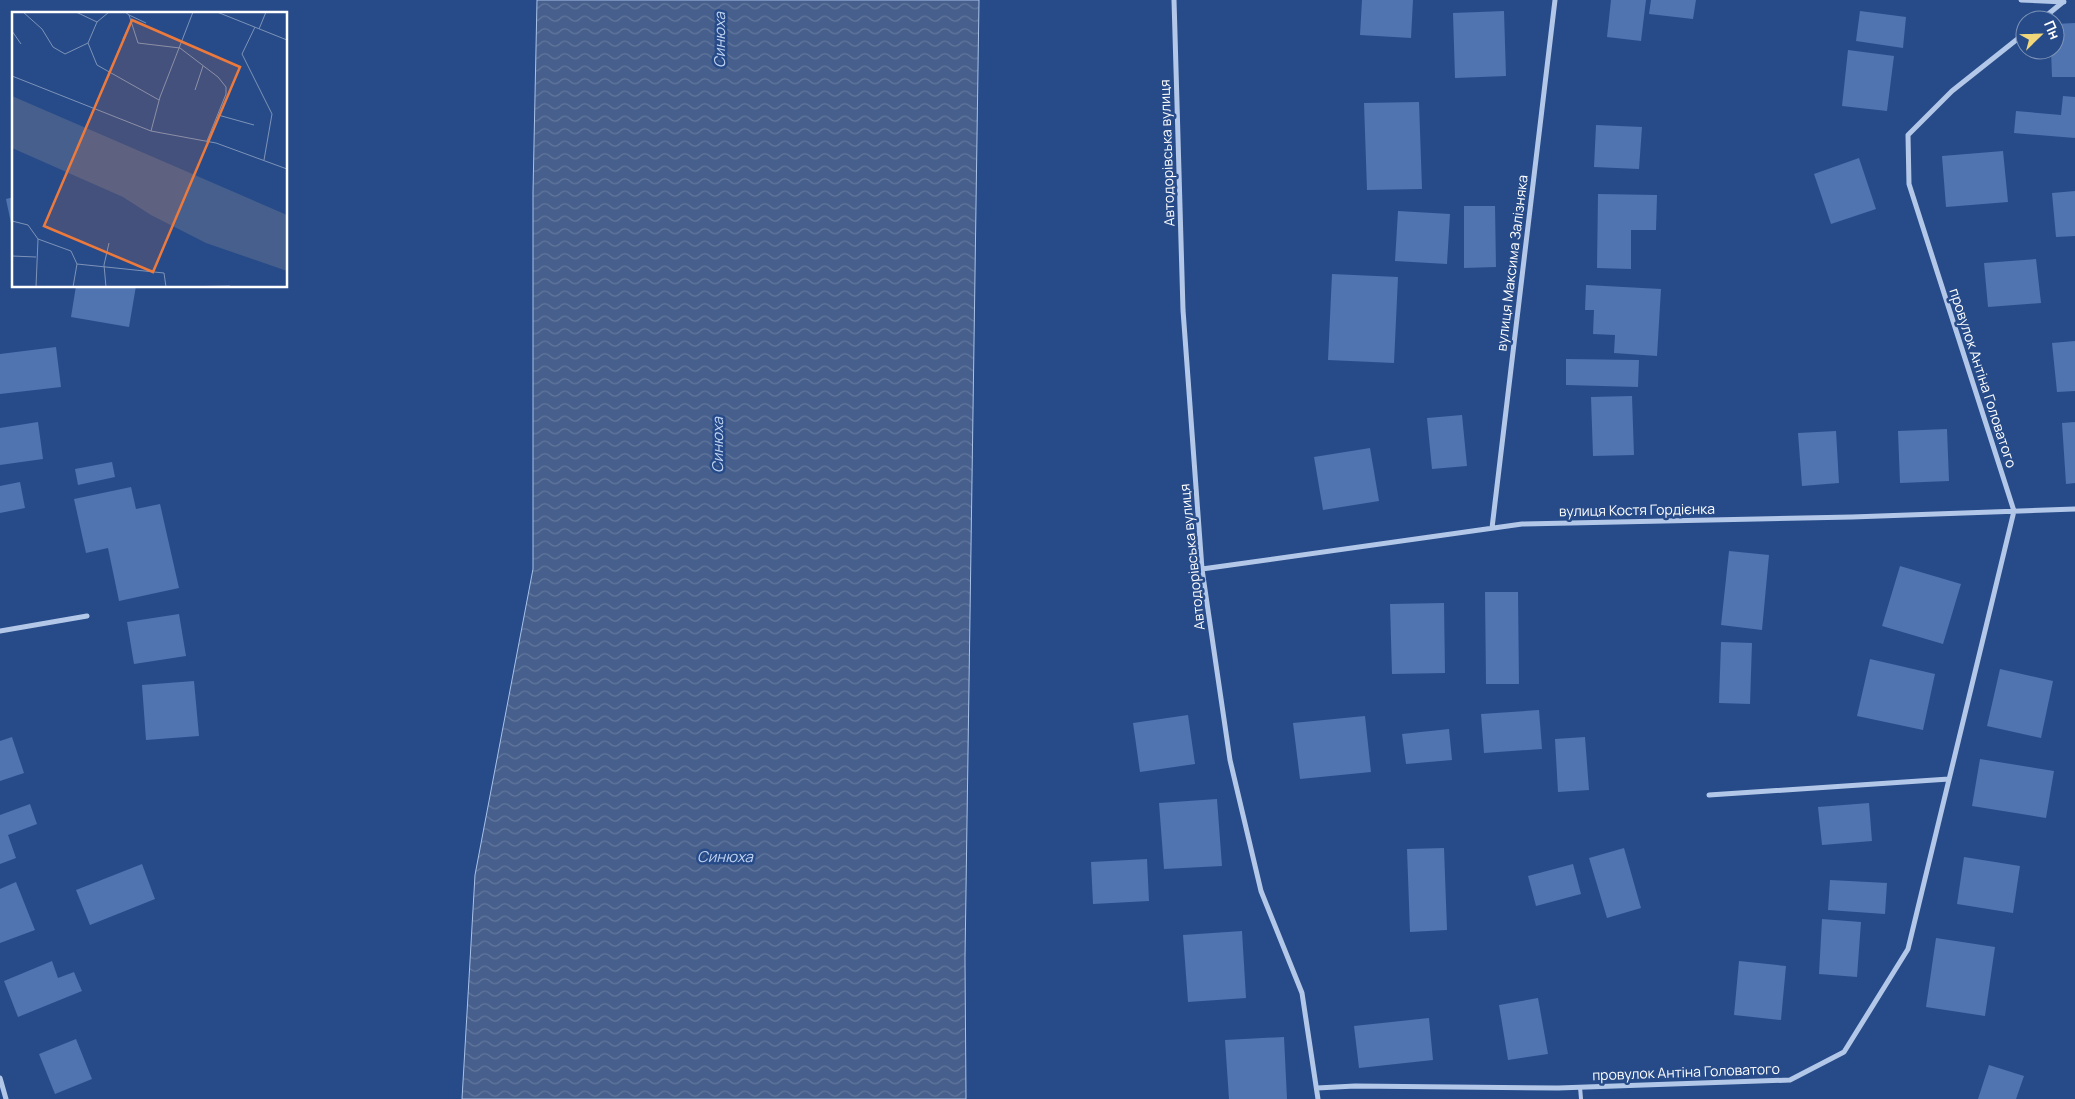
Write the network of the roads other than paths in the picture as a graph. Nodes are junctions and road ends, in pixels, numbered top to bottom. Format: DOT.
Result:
graph roads {
  1 [pos="1174,0"];
  2 [pos="1555,0"];
  3 [pos="2021,0"];
  4 [pos="2065,1"];
  5 [pos="2054,10"];
  6 [pos="2015,41"];
  7 [pos="2075,509"];
  8 [pos="2014,511"];
  9 [pos="1492,528"];
  10 [pos="1202,569"];
  11 [pos="87,616"];
  12 [pos="0,631"];
  13 [pos="1949,779"];
  14 [pos="1709,795"];
  15 [pos="0,1078"];
  16 [pos="1580,1087"];
  17 [pos="1316,1088"];
  18 [pos="6,1099"];
  19 [pos="1318,1099"];
  20 [pos="1581,1099"];
  1 -- 10 [label="street, Автодорівська вулиця"];
  2 -- 9 [label="street, вулиця Максима Залізняка"];
  3 -- 4 [label="street"];
  4 -- 5 [label="street"];
  6 -- 8 [label="street, провулок Антіна Головатого"];
  7 -- 8 [label="street, вулиця Костя Гордієнка"];
  8 -- 9 [label="street, вулиця Костя Гордієнка"];
  8 -- 13 [label="street, провулок Антіна Головатого"];
  9 -- 10 [label="street, вулиця Костя Гордієнка"];
  10 -- 17 [label="street, Автодорівська вулиця"];
  11 -- 12 [label="street"];
  13 -- 14 [label="street"];
  13 -- 16 [label="street, провулок Антіна Головатого"];
  15 -- 18 [label="street"];
  16 -- 17 [label="street, провулок Антіна Головатого"];
  16 -- 20 [label="lane"];
  17 -- 19 [label="street, Автодорівська вулиця"];
}
